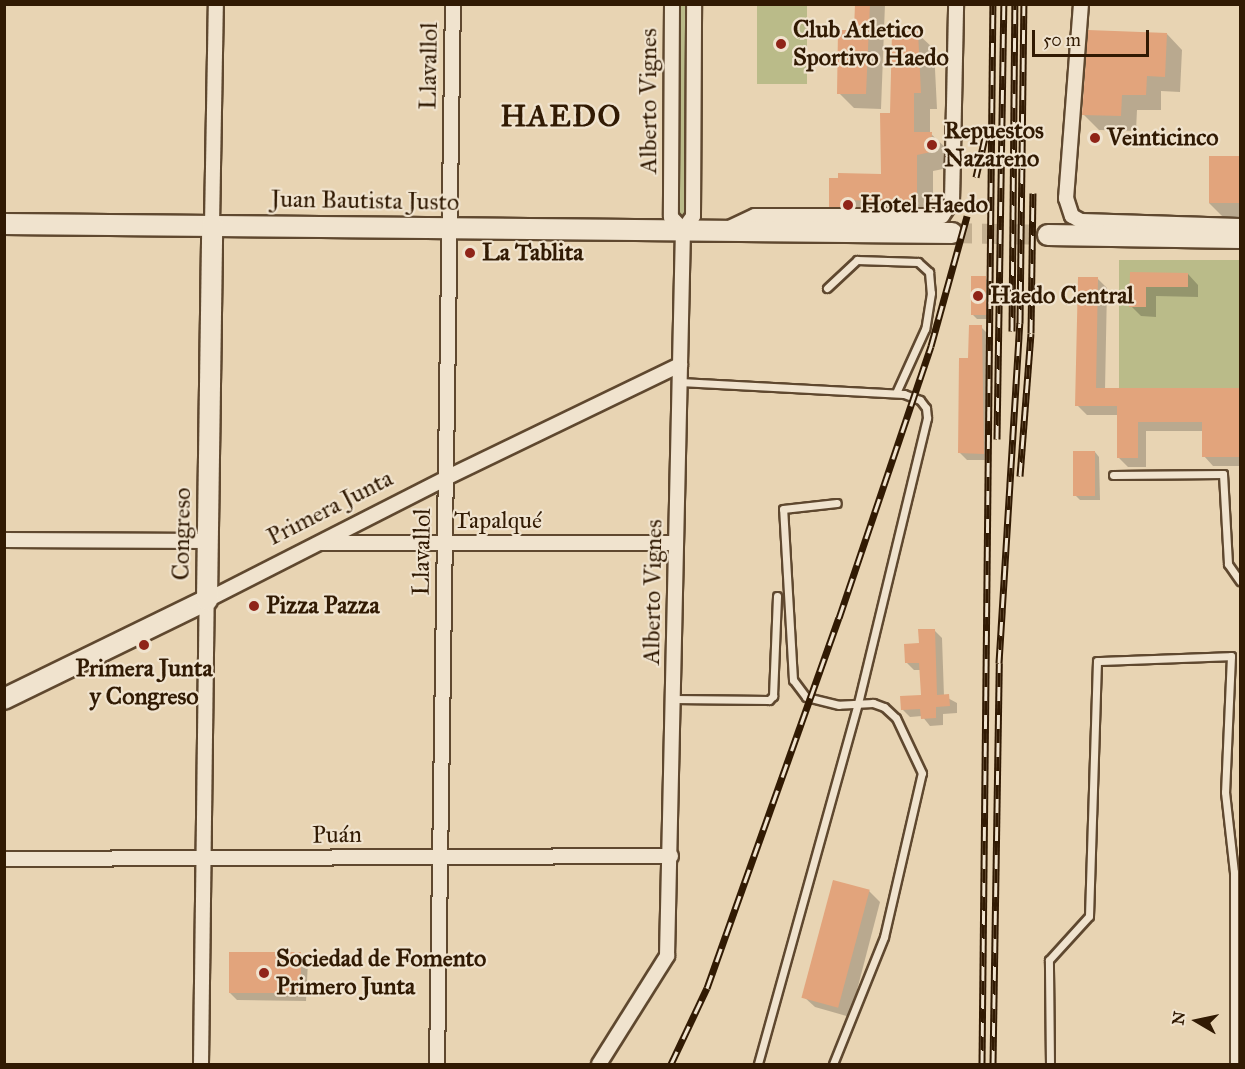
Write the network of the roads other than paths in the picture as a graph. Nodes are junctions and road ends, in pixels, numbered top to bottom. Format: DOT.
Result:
graph roads {
  1 [pos="216,4"];
  2 [pos="453,4"];
  3 [pos="672,4"];
  4 [pos="694,4"];
  5 [pos="956,4"];
  6 [pos="1082,4"];
  7 [pos="4,224"];
  8 [pos="212,225"];
  9 [pos="448,227"];
  10 [pos="683,230"];
  11 [pos="726,230"];
  12 [pos="952,233"];
  13 [pos="1239,234"];
  14 [pos="1048,235"];
  15 [pos="827,288"];
  16 [pos="680,365"];
  17 [pos="680,382"];
  18 [pos="896,393"];
  19 [pos="1113,475"];
  20 [pos="446,478"];
  21 [pos="837,503"];
  22 [pos="4,540"];
  23 [pos="208,541"];
  24 [pos="319,543"];
  25 [pos="676,543"];
  26 [pos="445,544"];
  27 [pos="1240,581"];
  28 [pos="777,596"];
  29 [pos="207,600"];
  30 [pos="4,699"];
  31 [pos="674,699"];
  32 [pos="858,703"];
  33 [pos="439,856"];
  34 [pos="671,856"];
  35 [pos="4,859"];
  36 [pos="203,859"];
  37 [pos="201,1065"];
  38 [pos="437,1065"];
  39 [pos="599,1065"];
  40 [pos="758,1065"];
  41 [pos="833,1065"];
  42 [pos="1050,1065"];
  43 [pos="1234,1065"];
  1 -- 8 [label="street, Congreso"];
  2 -- 9 [label="street, Llavallol"];
  3 -- 10 [label="street, Alberto Vignes"];
  4 -- 10 [label="street, Alberto Vignes"];
  5 -- 11 [label="street, Juan Bautista Justo"];
  6 -- 13 [label="street"];
  7 -- 8 [label="street, Juan Bautista Justo"];
  8 -- 9 [label="street, Juan Bautista Justo"];
  8 -- 23 [label="street, Congreso"];
  9 -- 10 [label="street, Juan Bautista Justo"];
  9 -- 20 [label="street, Llavallol"];
  10 -- 11 [label="street, Juan Bautista Justo"];
  10 -- 16 [label="street, Alberto Vignes"];
  11 -- 12 [label="street, Juan Bautista Justo"];
  13 -- 14 [label="street"];
  15 -- 18 [label="lane"];
  16 -- 17 [label="street, Alberto Vignes"];
  16 -- 20 [label="street, Primera Junta"];
  17 -- 18 [label="lane"];
  17 -- 25 [label="street, Alberto Vignes"];
  18 -- 32 [label="lane"];
  19 -- 27 [label="lane"];
  20 -- 24 [label="street, Primera Junta"];
  20 -- 26 [label="street, Llavallol"];
  21 -- 32 [label="lane"];
  22 -- 23 [label="street"];
  23 -- 29 [label="street, Congreso"];
  24 -- 26 [label="street, Tapalqué"];
  24 -- 29 [label="street, Primera Junta"];
  25 -- 26 [label="street, Tapalqué"];
  25 -- 31 [label="street, Alberto Vignes"];
  26 -- 33 [label="street, Llavallol"];
  28 -- 31 [label="lane"];
  29 -- 30 [label="street, Primera Junta"];
  29 -- 36 [label="street, Congreso"];
  31 -- 34 [label="street, Alberto Vignes"];
  32 -- 40 [label="lane"];
  32 -- 41 [label="lane"];
  33 -- 34 [label="street, Puán"];
  33 -- 36 [label="street, Puán"];
  33 -- 38 [label="street, Llavallol"];
  34 -- 39 [label="street, Alberto Vignes"];
  35 -- 36 [label="street, Puán"];
  36 -- 37 [label="street, Congreso"];
  42 -- 43 [label="lane"];
}
